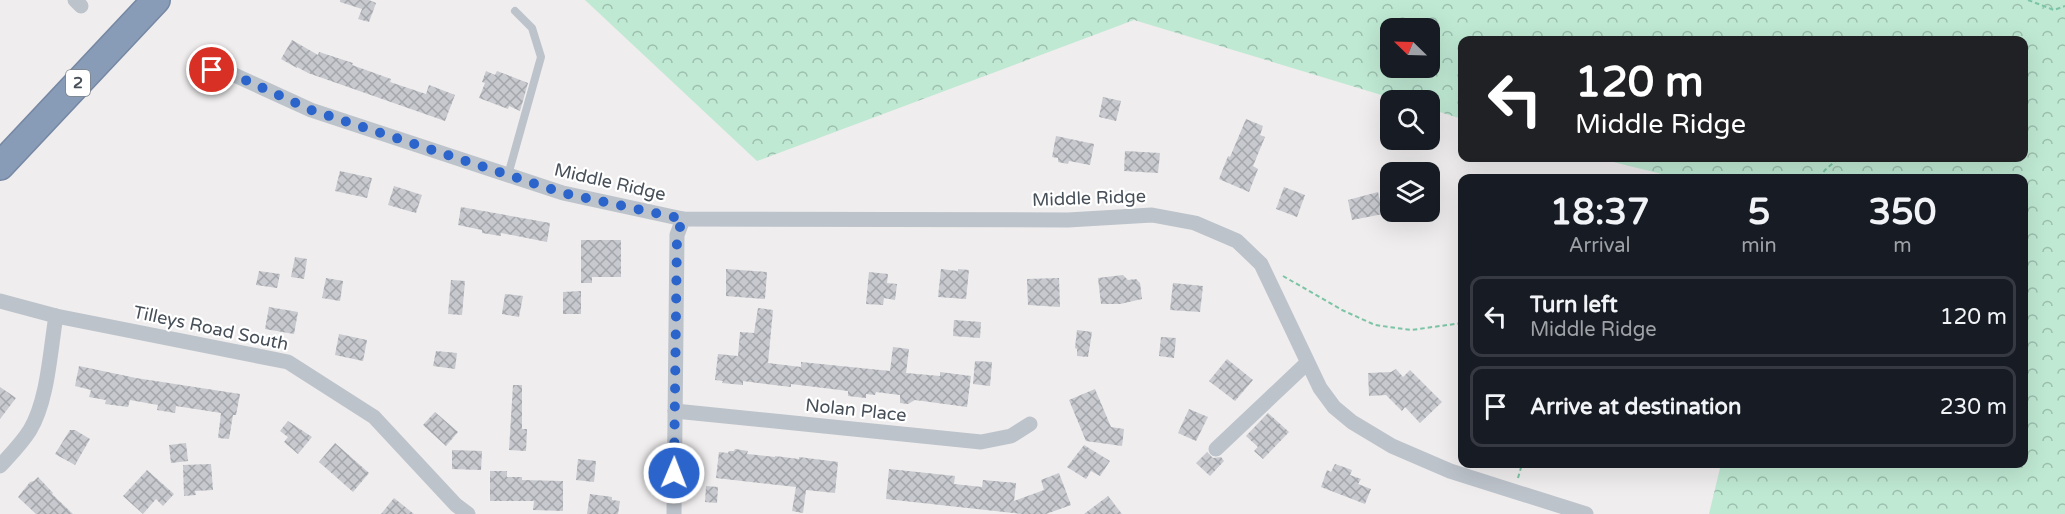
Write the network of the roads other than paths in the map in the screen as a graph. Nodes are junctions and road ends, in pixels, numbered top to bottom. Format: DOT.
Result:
graph roads {
  1 [pos="156,0"];
  2 [pos="516,11"];
  3 [pos="195,67"];
  4 [pos="0,166"];
  5 [pos="508,175"];
  6 [pos="683,219"];
  7 [pos="0,301"];
  8 [pos="56,316"];
  9 [pos="1307,363"];
  10 [pos="675,411"];
  11 [pos="1030,424"];
  12 [pos="1215,449"];
  13 [pos="0,466"];
  14 [pos="468,514"];
  15 [pos="674,514"];
  16 [pos="1586,514"];
  1 -- 4 [label="highway, 2"];
  2 -- 5 [label="lane"];
  3 -- 5 [label="street, Middle Ridge"];
  5 -- 6 [label="street, Middle Ridge"];
  6 -- 9 [label="street, Middle Ridge"];
  6 -- 10 [label="street"];
  7 -- 8 [label="street, Tilleys Road South"];
  8 -- 13 [label="street"];
  8 -- 14 [label="street, Tilleys Road South"];
  9 -- 12 [label="street"];
  9 -- 16 [label="street, Middle Ridge"];
  10 -- 11 [label="street, Nolan Place"];
  10 -- 15 [label="street"];
}
